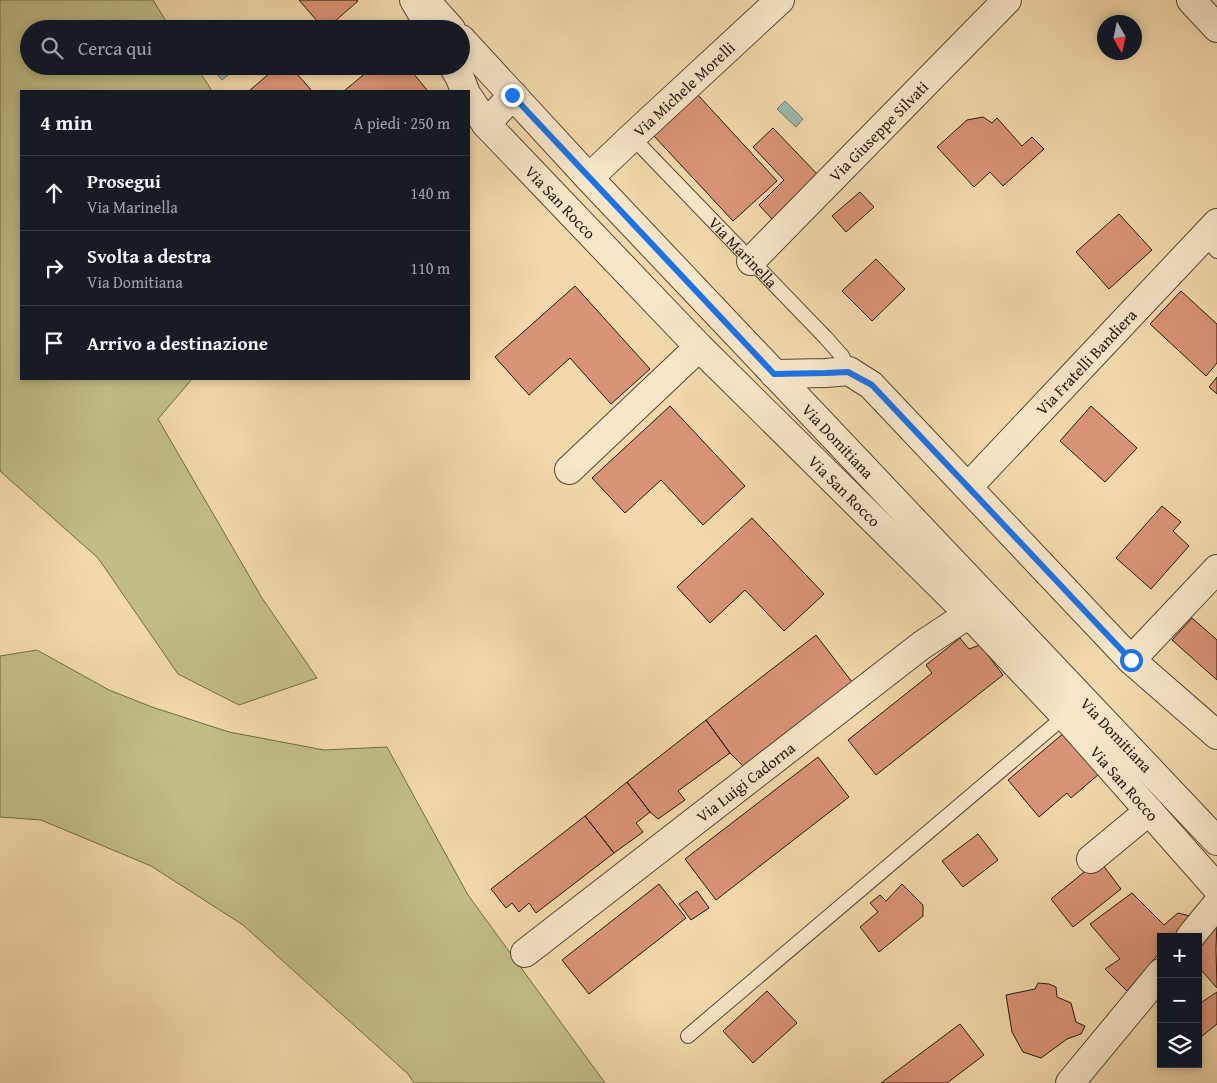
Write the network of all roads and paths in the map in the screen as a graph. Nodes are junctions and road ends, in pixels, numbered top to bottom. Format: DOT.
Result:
graph roads {
  1 [pos="780,0"];
  2 [pos="1008,0"];
  3 [pos="1191,0"];
  4 [pos="429,7"];
  5 [pos="442,20"];
  6 [pos="1217,28"];
  7 [pos="470,50"];
  8 [pos="512,95"];
  9 [pos="470,97"];
  10 [pos="486,124"];
  11 [pos="632,136"];
  12 [pos="589,178"];
  13 [pos="1213,237"];
  14 [pos="751,261"];
  15 [pos="699,347"];
  16 [pos="848,372"];
  17 [pos="774,374"];
  18 [pos="800,401"];
  19 [pos="570,470"];
  20 [pos="968,487"];
  21 [pos="1217,570"];
  22 [pos="969,614"];
  23 [pos="1131,660"];
  24 [pos="1065,716"];
  25 [pos="1217,735"];
  26 [pos="1149,811"];
  27 [pos="1217,841"];
  28 [pos="1091,859"];
  29 [pos="1217,888"];
  30 [pos="1217,904"];
  31 [pos="1193,933"];
  32 [pos="525,953"];
  33 [pos="1157,978"];
  34 [pos="688,1036"];
  35 [pos="1070,1083"];
  1 -- 11 [label="street, Via Michele Morelli"];
  2 -- 14 [label="street, Via Giuseppe Silvati"];
  3 -- 6 [label="street"];
  4 -- 5 [label="street"];
  7 -- 8 [label="street, Via Domitiana"];
  8 -- 10 [label="street"];
  8 -- 12 [label="street, Via Domitiana"];
  9 -- 10 [label="street, Via San Rocco"];
  10 -- 15 [label="street, Via San Rocco"];
  11 -- 12 [label="street, Via Michele Morelli"];
  11 -- 14 [label="lane, Via Marinella"];
  12 -- 17 [label="street, Via Domitiana"];
  13 -- 20 [label="street, Via Fratelli Bandiera"];
  14 -- 16 [label="lane, Via Marinella"];
  15 -- 19 [label="street"];
  15 -- 22 [label="street, Via San Rocco"];
  16 -- 17 [label="street"];
  16 -- 18 [label="street"];
  16 -- 20 [label="street"];
  17 -- 18 [label="street, Via Domitiana"];
  18 -- 27 [label="street, Via Domitiana"];
  20 -- 23 [label="street"];
  21 -- 23 [label="street"];
  22 -- 24 [label="street, Via San Rocco"];
  22 -- 32 [label="street, Via Luigi Cadorna"];
  23 -- 25 [label="street"];
  24 -- 26 [label="street, Via San Rocco"];
  24 -- 34 [label="lane"];
  26 -- 28 [label="street"];
  26 -- 29 [label="street, Via San Rocco"];
  30 -- 31 [label="street"];
  33 -- 35 [label="street"];
}
